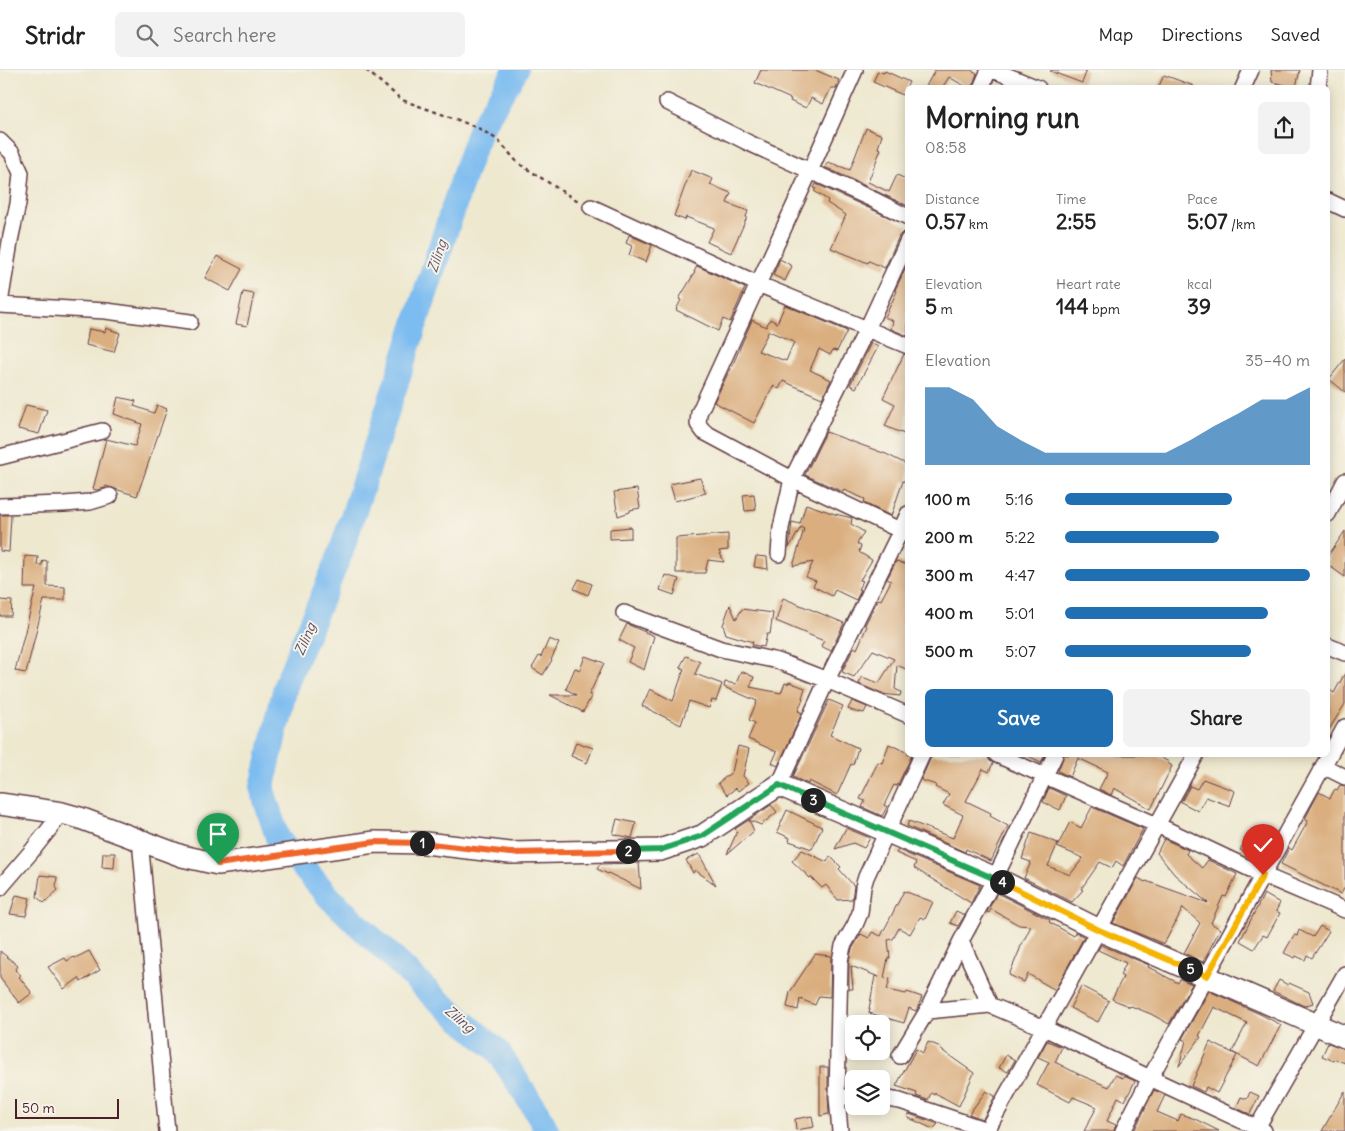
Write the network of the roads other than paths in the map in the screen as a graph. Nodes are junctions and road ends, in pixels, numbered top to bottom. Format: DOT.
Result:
graph roads {
  1 [pos="855,70"];
  2 [pos="989,70"];
  3 [pos="993,70"];
  4 [pos="1251,70"];
  5 [pos="1320,70"];
  6 [pos="982,85"];
  7 [pos="1030,85"];
  8 [pos="1244,85"];
  9 [pos="1318,85"];
  10 [pos="667,102"];
  11 [pos="0,141"];
  12 [pos="810,171"];
  13 [pos="1330,202"];
  14 [pos="591,207"];
  15 [pos="1345,209"];
  16 [pos="905,216"];
  17 [pos="905,246"];
  18 [pos="758,284"];
  19 [pos="0,304"];
  20 [pos="190,322"];
  21 [pos="867,328"];
  22 [pos="905,345"];
  23 [pos="102,431"];
  24 [pos="0,457"];
  25 [pos="792,479"];
  26 [pos="1345,481"];
  27 [pos="110,496"];
  28 [pos="0,506"];
  29 [pos="1330,510"];
  30 [pos="904,533"];
  31 [pos="779,554"];
  32 [pos="624,613"];
  33 [pos="1330,647"];
  34 [pos="1345,653"];
  35 [pos="827,680"];
  36 [pos="905,715"];
  37 [pos="1345,727"];
  38 [pos="1330,754"];
  39 [pos="921,757"];
  40 [pos="1002,757"];
  41 [pos="1054,757"];
  42 [pos="1195,757"];
  43 [pos="1328,757"];
  44 [pos="1323,766"];
  45 [pos="1045,776"];
  46 [pos="1345,776"];
  47 [pos="779,785"];
  48 [pos="0,804"];
  49 [pos="62,813"];
  50 [pos="1157,825"];
  51 [pos="887,832"];
  52 [pos="140,840"];
  53 [pos="1263,875"];
  54 [pos="995,878"];
  55 [pos="0,888"];
  56 [pos="1345,910"];
  57 [pos="1099,930"];
  58 [pos="961,941"];
  59 [pos="1345,974"];
  60 [pos="1207,976"];
  61 [pos="990,1005"];
  62 [pos="927,1011"];
  63 [pos="1317,1024"];
  64 [pos="1044,1028"];
  65 [pos="1345,1037"];
  66 [pos="900,1056"];
  67 [pos="1150,1078"];
  68 [pos="837,1097"];
  69 [pos="845,1097"];
  70 [pos="890,1099"];
  71 [pos="1258,1130"];
  72 [pos="168,1131"];
  73 [pos="840,1131"];
  74 [pos="988,1131"];
  75 [pos="1123,1131"];
  1 -- 12 [label="street"];
  2 -- 6 [label="street"];
  3 -- 7 [label="street"];
  4 -- 8 [label="street"];
  5 -- 9 [label="street"];
  10 -- 12 [label="street"];
  11 -- 19 [label="street"];
  12 -- 16 [label="street"];
  12 -- 18 [label="street"];
  13 -- 15 [label="street"];
  14 -- 18 [label="street"];
  17 -- 21 [label="street"];
  18 -- 21 [label="street"];
  18 -- 25 [label="street"];
  19 -- 20 [label="street"];
  21 -- 22 [label="street"];
  21 -- 25 [label="street"];
  23 -- 24 [label="street"];
  25 -- 30 [label="street"];
  25 -- 31 [label="street"];
  26 -- 29 [label="street"];
  27 -- 28 [label="street"];
  30 -- 35 [label="street"];
  32 -- 35 [label="street"];
  33 -- 34 [label="street"];
  35 -- 36 [label="street"];
  35 -- 47 [label="street"];
  37 -- 38 [label="street"];
  39 -- 51 [label="street"];
  40 -- 45 [label="street"];
  41 -- 45 [label="street"];
  42 -- 50 [label="street"];
  43 -- 44 [label="street"];
  44 -- 46 [label="street"];
  44 -- 53 [label="street"];
  45 -- 50 [label="street"];
  45 -- 54 [label="street"];
  47 -- 51 [label="main road"];
  47 -- 52 [label="main road"];
  48 -- 49 [label="main road"];
  49 -- 52 [label="main road"];
  49 -- 55 [label="street"];
  50 -- 53 [label="street"];
  50 -- 57 [label="street"];
  51 -- 54 [label="main road"];
  51 -- 68 [label="street"];
  52 -- 72 [label="street"];
  53 -- 56 [label="street"];
  53 -- 60 [label="street"];
  54 -- 57 [label="main road"];
  54 -- 58 [label="street"];
  57 -- 60 [label="main road"];
  57 -- 64 [label="street"];
  58 -- 61 [label="street"];
  58 -- 62 [label="street"];
  59 -- 63 [label="street"];
  60 -- 63 [label="main road"];
  60 -- 67 [label="street"];
  61 -- 62 [label="street"];
  61 -- 64 [label="street"];
  62 -- 66 [label="street"];
  63 -- 65 [label="main road"];
  63 -- 71 [label="street"];
  64 -- 67 [label="street"];
  64 -- 74 [label="street"];
  67 -- 71 [label="street"];
  67 -- 75 [label="street"];
  68 -- 69 [label="street"];
  68 -- 73 [label="street"];
  70 -- 74 [label="street"];
}
